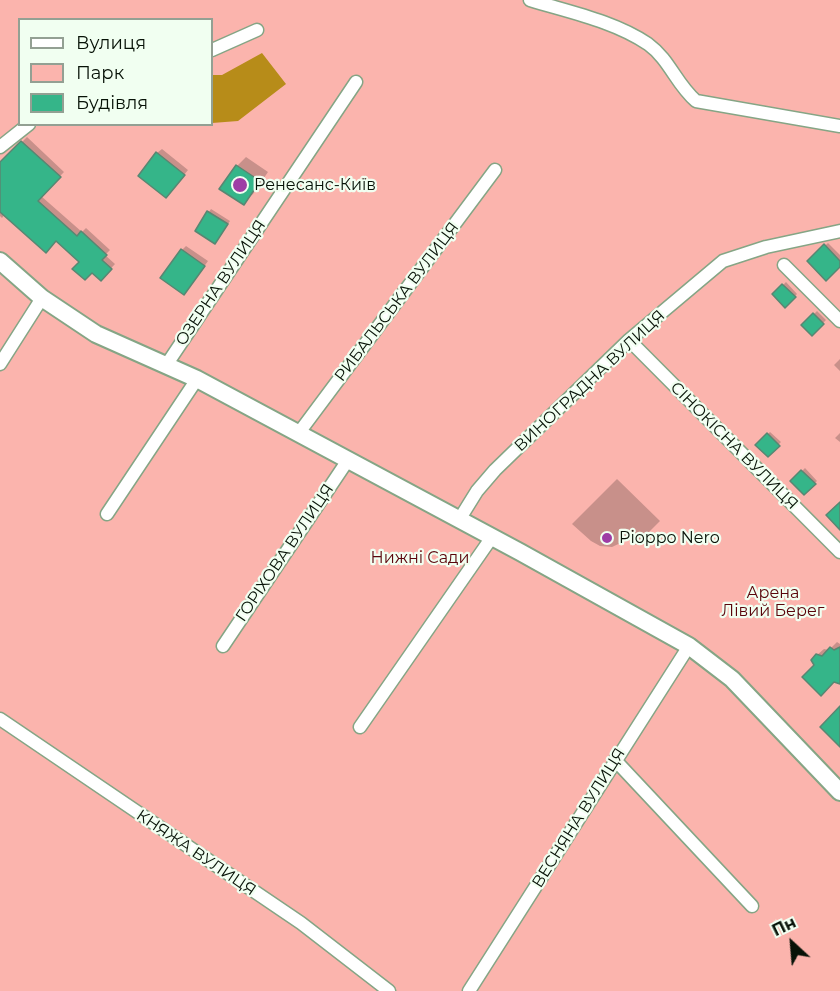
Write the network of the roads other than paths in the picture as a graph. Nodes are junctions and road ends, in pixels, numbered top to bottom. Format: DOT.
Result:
graph roads {
  1 [pos="530,0"];
  2 [pos="256,30"];
  3 [pos="213,50"];
  4 [pos="356,82"];
  5 [pos="26,126"];
  6 [pos="840,126"];
  7 [pos="0,147"];
  8 [pos="495,170"];
  9 [pos="840,231"];
  10 [pos="0,261"];
  11 [pos="784,265"];
  12 [pos="42,298"];
  13 [pos="840,321"];
  14 [pos="629,340"];
  15 [pos="0,363"];
  16 [pos="167,364"];
  17 [pos="197,379"];
  18 [pos="298,434"];
  19 [pos="348,460"];
  20 [pos="107,514"];
  21 [pos="459,520"];
  22 [pos="492,537"];
  23 [pos="840,552"];
  24 [pos="223,646"];
  25 [pos="689,646"];
  26 [pos="0,719"];
  27 [pos="360,727"];
  28 [pos="615,760"];
  29 [pos="840,792"];
  30 [pos="752,906"];
  31 [pos="389,991"];
  32 [pos="470,991"];
  1 -- 6 [label="street"];
  2 -- 3 [label="street"];
  4 -- 16 [label="street, ОЗЕРНА ВУЛИЦЯ"];
  5 -- 7 [label="street"];
  8 -- 18 [label="street, РИБАЛЬСЬКА ВУЛИЦЯ"];
  9 -- 14 [label="street, ВИНОГРАДНА ВУЛИЦЯ"];
  10 -- 12 [label="street"];
  11 -- 13 [label="street"];
  12 -- 15 [label="street"];
  12 -- 16 [label="street"];
  14 -- 21 [label="street, ВИНОГРАДНА ВУЛИЦЯ"];
  14 -- 23 [label="street, СІНОКІСНА ВУЛИЦЯ"];
  16 -- 17 [label="street"];
  17 -- 18 [label="street"];
  17 -- 20 [label="street"];
  18 -- 19 [label="street"];
  19 -- 21 [label="street"];
  19 -- 24 [label="street, ГОРІХОВА ВУЛИЦЯ"];
  21 -- 22 [label="street"];
  22 -- 25 [label="street"];
  22 -- 27 [label="street"];
  25 -- 28 [label="street, ВЕСНЯНА ВУЛИЦЯ"];
  25 -- 29 [label="street"];
  26 -- 31 [label="street, КНЯЖА ВУЛИЦЯ"];
  28 -- 30 [label="street"];
  28 -- 32 [label="street, ВЕСНЯНА ВУЛИЦЯ"];
}
